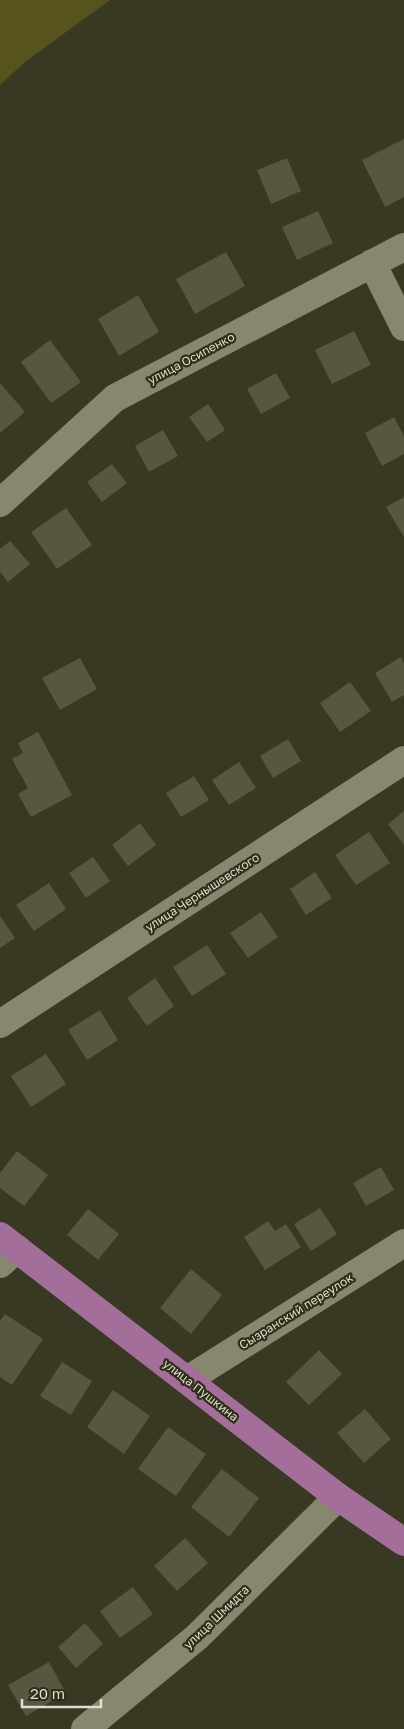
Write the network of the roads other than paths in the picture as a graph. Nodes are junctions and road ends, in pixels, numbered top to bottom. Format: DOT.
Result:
graph roads {
  1 [pos="404,247"];
  2 [pos="372,263"];
  3 [pos="404,327"];
  4 [pos="0,503"];
  5 [pos="404,760"];
  6 [pos="0,1024"];
  7 [pos="404,1243"];
  8 [pos="6,1249"];
  9 [pos="187,1380"];
  10 [pos="338,1496"];
  11 [pos="404,1542"];
  12 [pos="85,1729"];
  1 -- 2 [label="street, улица Осипенко"];
  2 -- 3 [label="street"];
  2 -- 4 [label="street, улица Осипенко"];
  5 -- 6 [label="street, улица Чернышевского"];
  7 -- 9 [label="street, Сызранский переулок"];
  8 -- 9 [label="main road, улица Пушкина"];
  9 -- 10 [label="main road, улица Пушкина"];
  10 -- 11 [label="main road, улица Пушкина"];
  10 -- 12 [label="street, улица Шмидта"];
}
